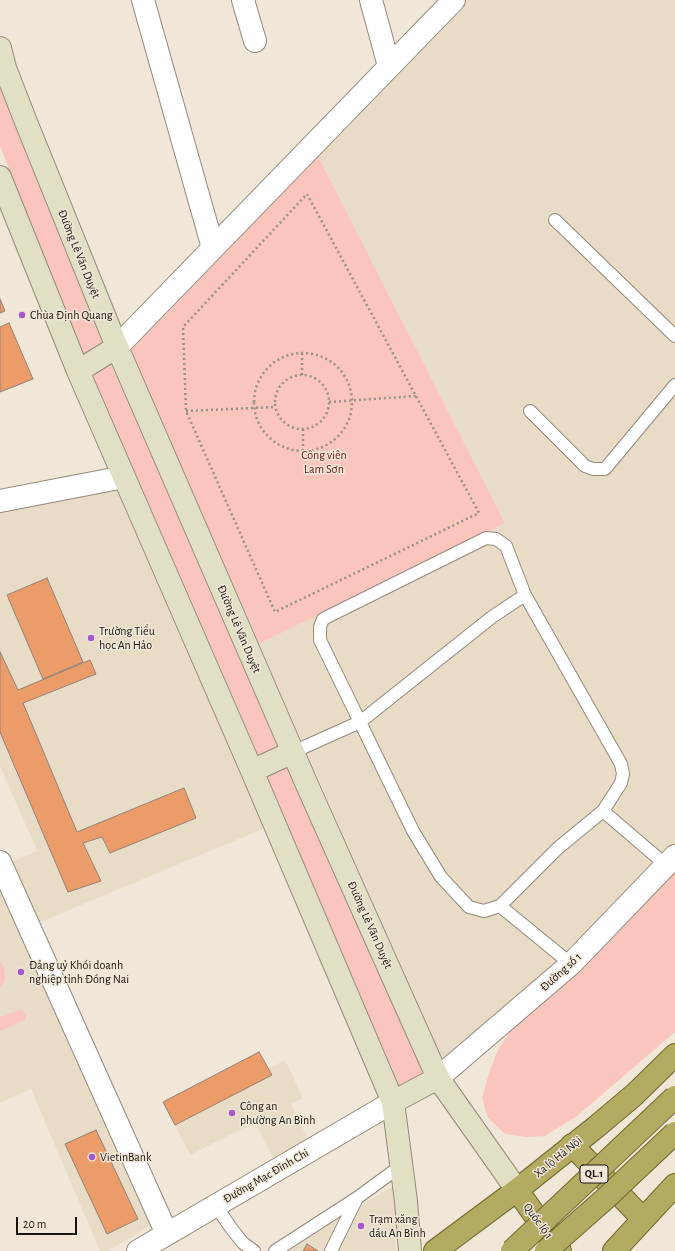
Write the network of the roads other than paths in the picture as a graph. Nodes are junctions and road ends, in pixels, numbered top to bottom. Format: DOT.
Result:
graph roads {
  1 [pos="143,0"];
  2 [pos="243,0"];
  3 [pos="371,0"];
  4 [pos="454,0"];
  5 [pos="255,41"];
  6 [pos="0,48"];
  7 [pos="389,66"];
  8 [pos="0,177"];
  9 [pos="555,220"];
  10 [pos="213,248"];
  11 [pos="675,336"];
  12 [pos="117,347"];
  13 [pos="78,371"];
  14 [pos="675,385"];
  15 [pos="530,411"];
  16 [pos="124,477"];
  17 [pos="0,501"];
  18 [pos="525,595"];
  19 [pos="360,722"];
  20 [pos="293,752"];
  21 [pos="252,771"];
  22 [pos="603,812"];
  23 [pos="670,860"];
  24 [pos="0,862"];
  25 [pos="500,906"];
  26 [pos="571,964"];
  27 [pos="675,1055"];
  28 [pos="438,1078"];
  29 [pos="675,1097"];
  30 [pos="393,1102"];
  31 [pos="675,1133"];
  32 [pos="572,1145"];
  33 [pos="402,1165"];
  34 [pos="675,1185"];
  35 [pos="517,1190"];
  36 [pos="356,1198"];
  37 [pos="216,1206"];
  38 [pos="643,1219"];
  39 [pos="167,1234"];
  40 [pos="138,1251"];
  41 [pos="254,1251"];
  42 [pos="275,1251"];
  43 [pos="331,1251"];
  44 [pos="410,1251"];
  45 [pos="436,1251"];
  46 [pos="512,1251"];
  47 [pos="546,1251"];
  48 [pos="560,1251"];
  49 [pos="614,1251"];
  1 -- 10 [label="street"];
  2 -- 5 [label="street"];
  3 -- 7 [label="street"];
  4 -- 7 [label="street"];
  6 -- 12 [label="main road, Đường Lê Văn Duyệt"];
  7 -- 10 [label="street"];
  8 -- 13 [label="main road"];
  9 -- 11 [label="lane"];
  10 -- 12 [label="street"];
  12 -- 13 [label="main road"];
  12 -- 20 [label="main road, Đường Lê Văn Duyệt"];
  13 -- 16 [label="main road"];
  14 -- 15 [label="lane"];
  16 -- 17 [label="street"];
  16 -- 21 [label="main road"];
  18 -- 19 [label="lane"];
  18 -- 19 [label="lane"];
  18 -- 22 [label="lane"];
  19 -- 20 [label="lane"];
  19 -- 25 [label="lane"];
  20 -- 21 [label="main road"];
  20 -- 28 [label="main road, Đường Lê Văn Duyệt"];
  21 -- 30 [label="main road"];
  22 -- 23 [label="lane"];
  22 -- 25 [label="lane"];
  23 -- 26 [label="street, Đường số 1"];
  24 -- 39 [label="street"];
  25 -- 26 [label="lane"];
  26 -- 28 [label="street, Đường số 1"];
  27 -- 32 [label="highway, Xa lộ Hà Nội"];
  28 -- 30 [label="main road"];
  28 -- 35 [label="main road, Đường Lê Văn Duyệt"];
  29 -- 46 [label="highway, QL.1, bridge"];
  30 -- 33 [label="main road"];
  30 -- 37 [label="street, Đường Mạc Đĩnh Chi"];
  31 -- 47 [label="highway, QL.1, bridge"];
  32 -- 35 [label="highway, Xa lộ Hà Nội"];
  32 -- 38 [label="highway"];
  33 -- 36 [label="lane"];
  33 -- 44 [label="main road"];
  34 -- 38 [label="highway"];
  35 -- 45 [label="highway, Xa lộ Hà Nội"];
  35 -- 48 [label="highway, Quốc lộ 1"];
  36 -- 42 [label="lane"];
  36 -- 43 [label="lane"];
  37 -- 39 [label="street, Đường Mạc Đĩnh Chi"];
  37 -- 41 [label="lane"];
  38 -- 49 [label="highway"];
  39 -- 40 [label="street, Đường Mạc Đĩnh Chi"];
}
